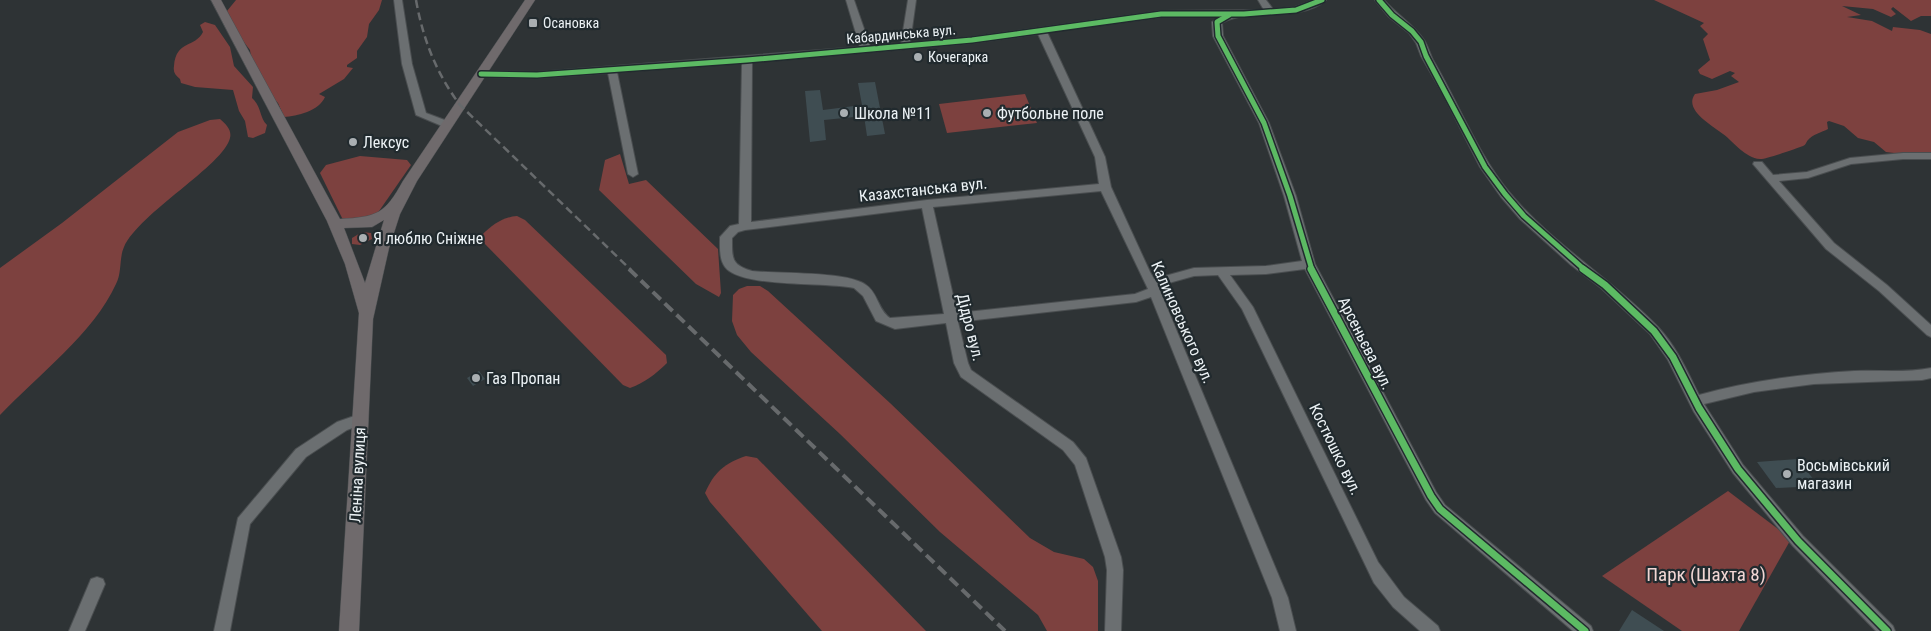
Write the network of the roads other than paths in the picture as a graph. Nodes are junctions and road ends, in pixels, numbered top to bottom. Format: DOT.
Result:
graph roads {
  1 [pos="216,0"];
  2 [pos="398,0"];
  3 [pos="530,0"];
  4 [pos="850,0"];
  5 [pos="912,0"];
  6 [pos="1262,0"];
  7 [pos="1322,0"];
  8 [pos="1379,0"];
  9 [pos="1271,13"];
  10 [pos="1229,15"];
  11 [pos="1040,29"];
  12 [pos="905,45"];
  13 [pos="866,50"];
  14 [pos="747,60"];
  15 [pos="612,70"];
  16 [pos="481,74"];
  17 [pos="446,124"];
  18 [pos="1931,156"];
  19 [pos="1758,164"];
  20 [pos="633,174"];
  21 [pos="1773,178"];
  22 [pos="1105,187"];
  23 [pos="927,204"];
  24 [pos="397,205"];
  25 [pos="334,224"];
  26 [pos="744,226"];
  27 [pos="1309,264"];
  28 [pos="1221,271"];
  29 [pos="1154,288"];
  30 [pos="951,317"];
  31 [pos="366,319"];
  32 [pos="1931,332"];
  33 [pos="1931,373"];
  34 [pos="1696,401"];
  35 [pos="360,419"];
  36 [pos="97,584"];
  37 [pos="77,631"];
  38 [pos="222,631"];
  39 [pos="349,631"];
  40 [pos="1113,631"];
  41 [pos="1288,631"];
  42 [pos="1432,631"];
  43 [pos="1585,631"];
  44 [pos="1887,631"];
  1 -- 25 [label="main road"];
  2 -- 17 [label="street"];
  3 -- 16 [label="main road"];
  4 -- 13 [label="street"];
  5 -- 12 [label="street"];
  6 -- 9 [label="street"];
  7 -- 9 [label="street, Кабардинська вул."];
  8 -- 34 [label="street"];
  9 -- 10 [label="street, Кабардинська вул."];
  10 -- 11 [label="street, Кабардинська вул."];
  10 -- 27 [label="street, Арсеньєва вул."];
  11 -- 12 [label="street, Кабардинська вул."];
  11 -- 22 [label="street, Калиновського вул."];
  12 -- 13 [label="street, Кабардинська вул."];
  13 -- 14 [label="street, Кабардинська вул."];
  14 -- 15 [label="street, Кабардинська вул."];
  14 -- 26 [label="street"];
  15 -- 16 [label="street, Кабардинська вул."];
  15 -- 20 [label="street"];
  16 -- 17 [label="main road"];
  17 -- 24 [label="main road"];
  18 -- 21 [label="street"];
  19 -- 21 [label="street"];
  21 -- 32 [label="street"];
  22 -- 23 [label="street, Казахстанська вул."];
  22 -- 29 [label="street, Калиновського вул."];
  23 -- 26 [label="street, Казахстанська вул."];
  23 -- 30 [label="street, Дідро вул."];
  24 -- 25 [label="main road"];
  24 -- 31 [label="main road"];
  25 -- 31 [label="main road"];
  26 -- 30 [label="street"];
  27 -- 28 [label="street"];
  27 -- 43 [label="street, Арсеньєва вул."];
  28 -- 29 [label="street"];
  28 -- 42 [label="street, Костюшко вул."];
  29 -- 30 [label="street"];
  29 -- 41 [label="street, Калиновського вул."];
  30 -- 40 [label="street, Дідро вул."];
  31 -- 35 [label="main road, Леніна вулиця"];
  33 -- 34 [label="street"];
  34 -- 44 [label="street"];
  35 -- 38 [label="street"];
  35 -- 39 [label="main road, Леніна вулиця"];
  36 -- 37 [label="street"];
}
